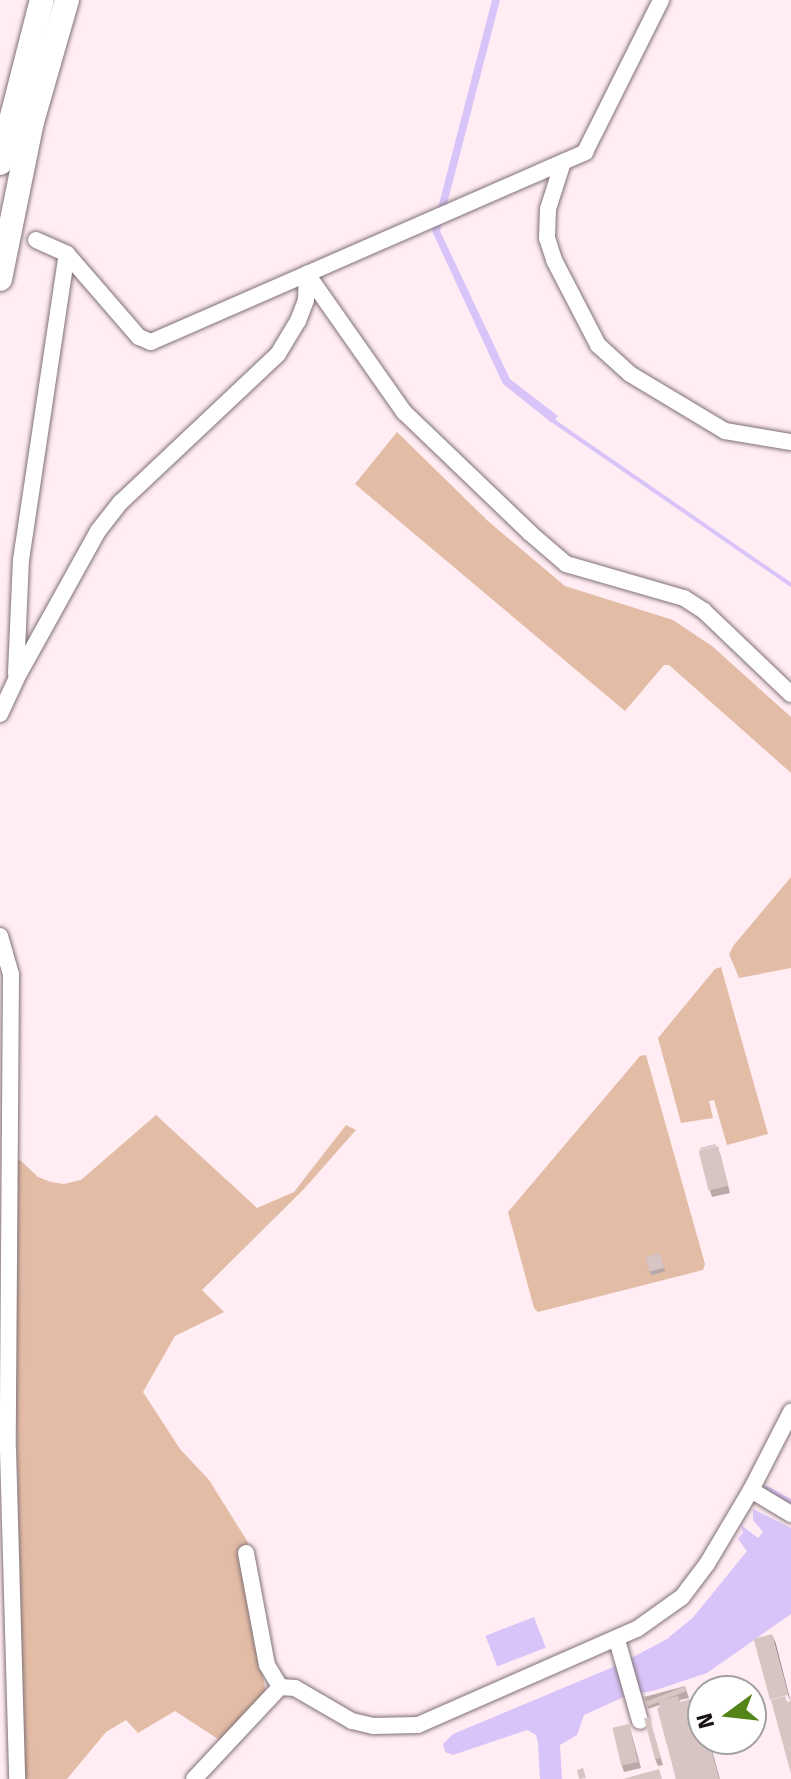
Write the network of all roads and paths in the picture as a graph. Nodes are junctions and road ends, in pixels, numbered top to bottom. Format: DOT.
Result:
graph roads {
  1 [pos="42,0"];
  2 [pos="67,0"];
  3 [pos="661,0"];
  4 [pos="563,162"];
  5 [pos="0,163"];
  6 [pos="36,240"];
  7 [pos="67,254"];
  8 [pos="307,274"];
  9 [pos="0,279"];
  10 [pos="791,442"];
  11 [pos="16,679"];
  12 [pos="791,694"];
  13 [pos="0,714"];
  14 [pos="1,941"];
  15 [pos="791,1412"];
  16 [pos="751,1490"];
  17 [pos="791,1514"];
  18 [pos="246,1553"];
  19 [pos="619,1647"];
  20 [pos="280,1687"];
  21 [pos="640,1721"];
  22 [pos="17,1779"];
  23 [pos="194,1779"];
  1 -- 5 [label="highway"];
  2 -- 9 [label="highway"];
  3 -- 4 [label="street"];
  4 -- 8 [label="street"];
  4 -- 10 [label="street"];
  6 -- 7 [label="street"];
  7 -- 8 [label="street"];
  7 -- 11 [label="street"];
  8 -- 11 [label="street"];
  8 -- 12 [label="street"];
  11 -- 13 [label="street"];
  14 -- 22 [label="street"];
  15 -- 16 [label="street"];
  16 -- 17 [label="street"];
  16 -- 19 [label="street"];
  18 -- 20 [label="street"];
  19 -- 20 [label="street"];
  19 -- 21 [label="street"];
  20 -- 23 [label="street"];
}
